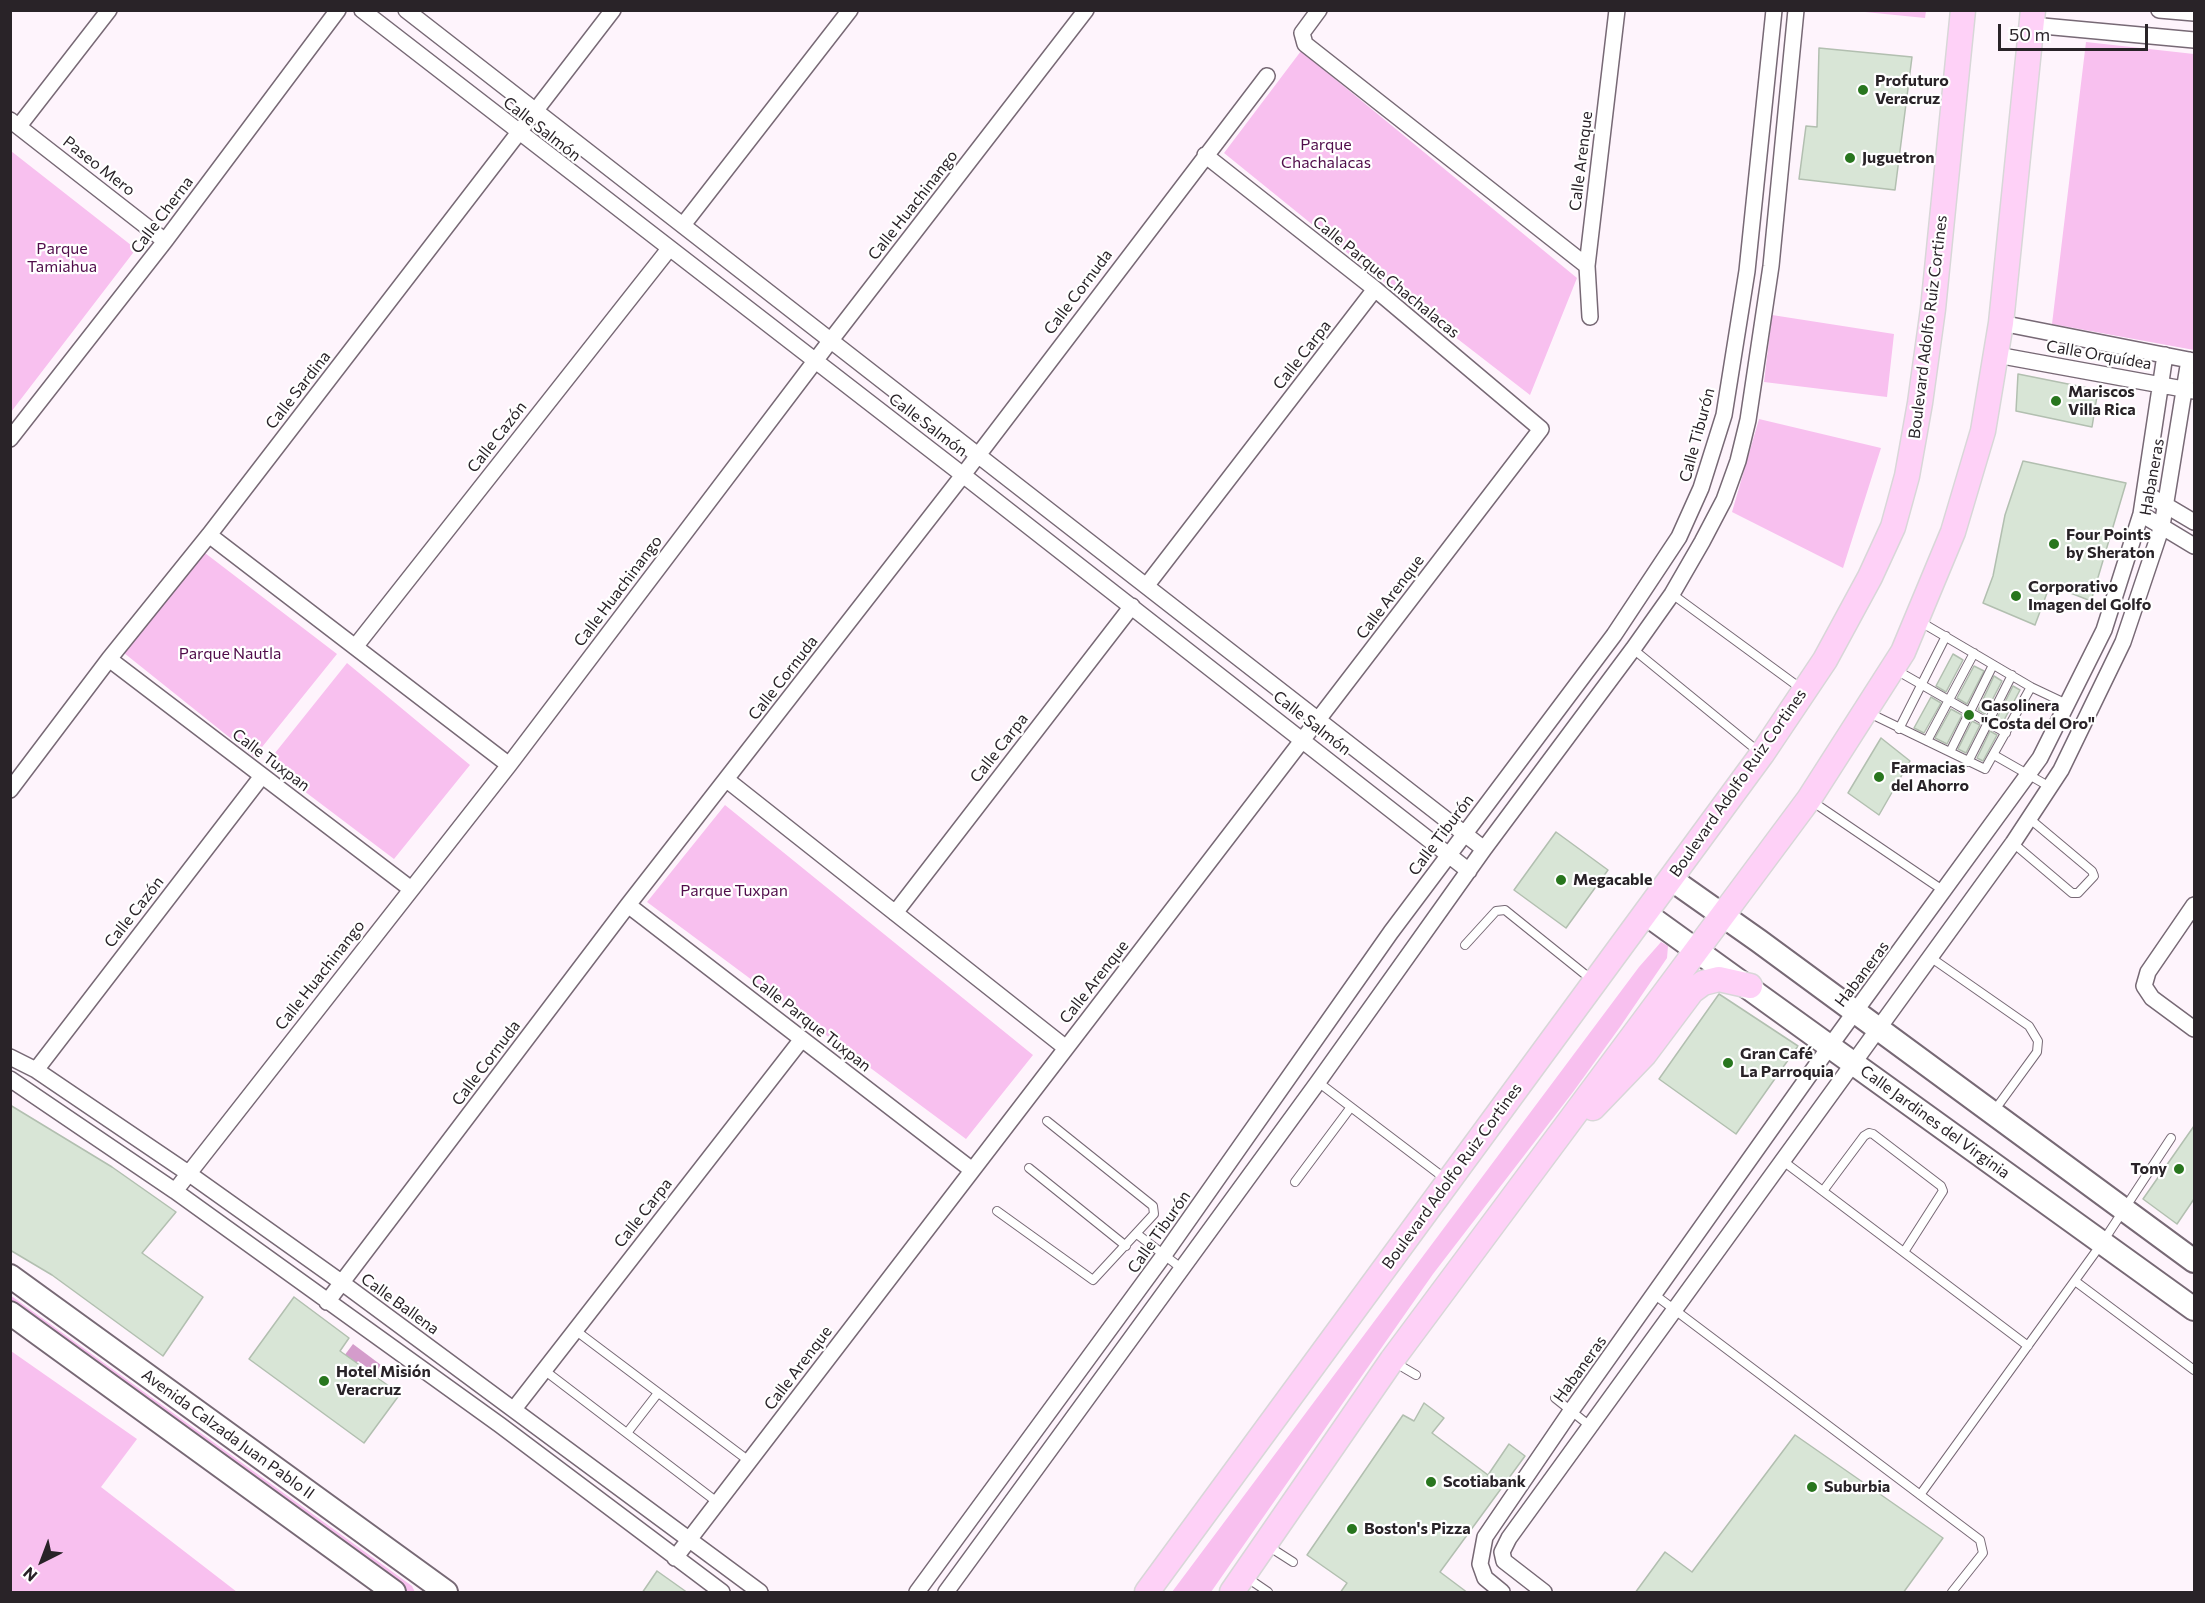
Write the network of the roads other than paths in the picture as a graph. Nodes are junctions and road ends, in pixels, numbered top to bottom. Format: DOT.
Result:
graph roads {
  1 [pos="109,10"];
  2 [pos="338,10"];
  3 [pos="362,10"];
  4 [pos="406,10"];
  5 [pos="613,10"];
  6 [pos="850,10"];
  7 [pos="1086,10"];
  8 [pos="1318,10"];
  9 [pos="1617,10"];
  10 [pos="1774,10"];
  11 [pos="1796,10"];
  12 [pos="1963,10"];
  13 [pos="2159,10"];
  14 [pos="2194,14"];
  15 [pos="2032,18"];
  16 [pos="2194,35"];
  17 [pos="1267,76"];
  18 [pos="537,112"];
  19 [pos="15,123"];
  20 [pos="520,134"];
  21 [pos="1205,155"];
  22 [pos="683,225"];
  23 [pos="165,241"];
  24 [pos="669,249"];
  25 [pos="1587,266"];
  26 [pos="1375,289"];
  27 [pos="1590,317"];
  28 [pos="2001,323"];
  29 [pos="831,340"];
  30 [pos="1997,355"];
  31 [pos="2165,355"];
  32 [pos="2192,360"];
  33 [pos="815,362"];
  34 [pos="2160,384"];
  35 [pos="2190,390"];
  36 [pos="1541,429"];
  37 [pos="10,439"];
  38 [pos="977,456"];
  39 [pos="963,475"];
  40 [pos="2145,493"];
  41 [pos="2166,505"];
  42 [pos="2141,514"];
  43 [pos="2194,522"];
  44 [pos="2162,526"];
  45 [pos="209,535"];
  46 [pos="2194,546"];
  47 [pos="1147,585"];
  48 [pos="1672,594"];
  49 [pos="1132,606"];
  50 [pos="1917,620"];
  51 [pos="1946,636"];
  52 [pos="355,647"];
  53 [pos="1633,649"];
  54 [pos="1974,653"];
  55 [pos="109,659"];
  56 [pos="1993,664"];
  57 [pos="1893,668"];
  58 [pos="2012,675"];
  59 [pos="1922,684"];
  60 [pos="2031,687"];
  61 [pos="1804,691"];
  62 [pos="1950,700"];
  63 [pos="2067,704"];
  64 [pos="1867,712"];
  65 [pos="1971,713"];
  66 [pos="1318,720"];
  67 [pos="1989,723"];
  68 [pos="1899,729"];
  69 [pos="2006,733"];
  70 [pos="1304,740"];
  71 [pos="1927,741"];
  72 [pos="1950,752"];
  73 [pos="1762,754"];
  74 [pos="1994,755"];
  75 [pos="1968,762"];
  76 [pos="509,765"];
  77 [pos="262,776"];
  78 [pos="2029,776"];
  79 [pos="727,780"];
  80 [pos="2051,787"];
  81 [pos="10,790"];
  82 [pos="1809,799"];
  83 [pos="2030,819"];
  84 [pos="1464,835"];
  85 [pos="2013,843"];
  86 [pos="1484,849"];
  87 [pos="1449,855"];
  88 [pos="1469,871"];
  89 [pos="1671,879"];
  90 [pos="411,889"];
  91 [pos="1945,892"];
  92 [pos="628,905"];
  93 [pos="2194,905"];
  94 [pos="895,913"];
  95 [pos="1646,914"];
  96 [pos="1721,915"];
  97 [pos="1465,945"];
  98 [pos="1696,949"];
  99 [pos="1929,956"];
  100 [pos="1595,982"];
  101 [pos="1750,986"];
  102 [pos="1855,1013"];
  103 [pos="1877,1027"];
  104 [pos="2194,1029"];
  105 [pos="802,1039"];
  106 [pos="1830,1046"];
  107 [pos="1066,1048"];
  108 [pos="10,1057"];
  109 [pos="1852,1062"];
  110 [pos="36,1070"];
  111 [pos="10,1079"];
  112 [pos="1318,1082"];
  113 [pos="1351,1107"];
  114 [pos="1993,1113"];
  115 [pos="1047,1121"];
  116 [pos="2172,1138"];
  117 [pos="1783,1161"];
  118 [pos="1538,1162"];
  119 [pos="1029,1168"];
  120 [pos="972,1170"];
  121 [pos="188,1173"];
  122 [pos="1448,1181"];
  123 [pos="1295,1182"];
  124 [pos="175,1191"];
  125 [pos="1823,1191"];
  126 [pos="997,1211"];
  127 [pos="2124,1211"];
  128 [pos="1704,1226"];
  129 [pos="1137,1234"];
  130 [pos="1725,1242"];
  131 [pos="2103,1243"];
  132 [pos="1126,1246"];
  133 [pos="1904,1252"];
  134 [pos="1164,1255"];
  135 [pos="2194,1261"];
  136 [pos="1181,1268"];
  137 [pos="10,1276"];
  138 [pos="2075,1281"];
  139 [pos="341,1282"];
  140 [pos="1655,1295"];
  141 [pos="327,1302"];
  142 [pos="2194,1309"];
  143 [pos="1675,1311"];
  144 [pos="10,1313"];
  145 [pos="575,1330"];
  146 [pos="2028,1346"];
  147 [pos="1392,1360"];
  148 [pos="543,1370"];
  149 [pos="2194,1370"];
  150 [pos="1416,1375"];
  151 [pos="658,1393"];
  152 [pos="1555,1398"];
  153 [pos="514,1409"];
  154 [pos="1572,1411"];
  155 [pos="1592,1427"];
  156 [pos="627,1433"];
  157 [pos="748,1461"];
  158 [pos="1920,1495"];
  159 [pos="717,1502"];
  160 [pos="984,1502"];
  161 [pos="1003,1516"];
  162 [pos="688,1540"];
  163 [pos="1267,1545"];
  164 [pos="675,1558"];
  165 [pos="1293,1562"];
  166 [pos="1238,1584"];
  167 [pos="444,1592"];
  168 [pos="394,1593"];
  169 [pos="722,1593"];
  170 [pos="760,1593"];
  171 [pos="917,1593"];
  172 [pos="946,1593"];
  173 [pos="1147,1593"];
  174 [pos="1268,1593"];
  175 [pos="1502,1593"];
  176 [pos="1544,1593"];
  177 [pos="1952,1593"];
  1 -- 19 [label="street"];
  2 -- 23 [label="street, Calle Cherna"];
  3 -- 20 [label="street, Calle Salmón"];
  4 -- 18 [label="street, Calle Salmón"];
  5 -- 18 [label="street, Calle Sardina"];
  6 -- 22 [label="street"];
  7 -- 29 [label="street, Calle Huachinango"];
  8 -- 25 [label="street"];
  9 -- 25 [label="street, Calle Arenque"];
  10 -- 84 [label="street, Calle Tiburón"];
  11 -- 48 [label="street"];
  12 -- 61 [label="main road, Boulevard Adolfo Ruiz Cortines"];
  13 -- 14 [label="street"];
  15 -- 16 [label="street"];
  15 -- 28 [label="main road"];
  17 -- 21 [label="street, Calle Cornuda"];
  18 -- 20 [label="street, Calle Sardina"];
  18 -- 22 [label="street, Calle Salmón"];
  19 -- 23 [label="street, Paseo Mero"];
  20 -- 24 [label="street, Calle Salmón"];
  20 -- 45 [label="street, Calle Sardina"];
  21 -- 26 [label="street, Calle Parque Chachalacas"];
  21 -- 38 [label="street, Calle Cornuda"];
  22 -- 29 [label="street, Calle Salmón"];
  23 -- 37 [label="street, Calle Cherna"];
  24 -- 33 [label="street, Calle Salmón"];
  24 -- 52 [label="street, Calle Cazón"];
  25 -- 27 [label="street, Calle Arenque"];
  26 -- 36 [label="street, Calle Parque Chachalacas"];
  26 -- 47 [label="street, Calle Carpa"];
  28 -- 30 [label="main road"];
  28 -- 31 [label="street, Calle Orquídea"];
  29 -- 33 [label="street, Calle Huachinango"];
  29 -- 38 [label="street, Calle Salmón"];
  30 -- 34 [label="street, Calle Orquídea"];
  30 -- 50 [label="main road"];
  31 -- 32 [label="street, Calle Orquídea"];
  31 -- 34 [label="street, Habaneras"];
  32 -- 35 [label="street, Habaneras"];
  33 -- 39 [label="street, Calle Salmón"];
  33 -- 76 [label="street, Calle Huachinango"];
  34 -- 35 [label="street, Calle Orquídea"];
  34 -- 40 [label="street, Habaneras"];
  35 -- 41 [label="street, Habaneras"];
  36 -- 66 [label="street, Calle Arenque"];
  38 -- 39 [label="street, Calle Cornuda"];
  38 -- 47 [label="street, Calle Salmón"];
  39 -- 49 [label="street, Calle Salmón"];
  39 -- 79 [label="street, Calle Cornuda"];
  40 -- 41 [label="street"];
  40 -- 42 [label="street, Habaneras"];
  41 -- 43 [label="street"];
  41 -- 44 [label="street, Habaneras"];
  42 -- 44 [label="street"];
  42 -- 63 [label="street, Habaneras"];
  44 -- 46 [label="street"];
  44 -- 80 [label="street, Habaneras"];
  45 -- 52 [label="street"];
  45 -- 55 [label="street, Calle Sardina"];
  47 -- 66 [label="street, Calle Salmón"];
  48 -- 53 [label="street"];
  48 -- 61 [label="lane"];
  49 -- 70 [label="street, Calle Salmón"];
  49 -- 94 [label="street, Calle Carpa"];
  50 -- 51 [label="lane"];
  50 -- 57 [label="main road"];
  51 -- 54 [label="lane"];
  51 -- 59 [label="lane"];
  52 -- 76 [label="street"];
  53 -- 73 [label="lane"];
  53 -- 86 [label="street"];
  54 -- 56 [label="lane"];
  54 -- 62 [label="lane"];
  55 -- 77 [label="street, Calle Tuxpan"];
  55 -- 81 [label="street, Calle Sardina"];
  56 -- 58 [label="lane"];
  56 -- 65 [label="lane"];
  57 -- 59 [label="lane"];
  57 -- 64 [label="main road"];
  58 -- 60 [label="lane"];
  58 -- 67 [label="lane"];
  59 -- 62 [label="lane"];
  59 -- 68 [label="lane"];
  60 -- 63 [label="lane"];
  60 -- 69 [label="lane"];
  61 -- 73 [label="main road, Boulevard Adolfo Ruiz Cortines"];
  62 -- 65 [label="lane"];
  62 -- 71 [label="lane"];
  63 -- 78 [label="street, Habaneras"];
  64 -- 68 [label="lane"];
  64 -- 82 [label="main road"];
  65 -- 67 [label="lane"];
  65 -- 72 [label="lane"];
  66 -- 70 [label="street, Calle Arenque"];
  66 -- 84 [label="street, Calle Salmón"];
  67 -- 69 [label="lane"];
  67 -- 75 [label="lane"];
  68 -- 71 [label="lane"];
  69 -- 74 [label="lane"];
  70 -- 87 [label="street, Calle Salmón"];
  70 -- 107 [label="street, Calle Arenque"];
  71 -- 72 [label="lane"];
  72 -- 75 [label="lane"];
  73 -- 89 [label="main road, Boulevard Adolfo Ruiz Cortines"];
  74 -- 75 [label="lane"];
  74 -- 78 [label="lane"];
  76 -- 90 [label="street, Calle Huachinango"];
  77 -- 90 [label="street, Calle Tuxpan"];
  77 -- 110 [label="street, Calle Cazón"];
  78 -- 80 [label="lane"];
  78 -- 91 [label="street, Habaneras"];
  79 -- 92 [label="street, Calle Cornuda"];
  79 -- 94 [label="street"];
  80 -- 83 [label="street, Habaneras"];
  82 -- 91 [label="lane"];
  82 -- 96 [label="main road"];
  83 -- 85 [label="street, Habaneras"];
  83 -- 85 [label="lane"];
  84 -- 86 [label="street, Calle Salmón"];
  84 -- 87 [label="street, Calle Tiburón"];
  85 -- 99 [label="street, Habaneras"];
  86 -- 88 [label="street"];
  87 -- 88 [label="street, Calle Salmón"];
  87 -- 134 [label="street, Calle Tiburón"];
  88 -- 112 [label="street"];
  89 -- 95 [label="main road, Boulevard Adolfo Ruiz Cortines"];
  89 -- 96 [label="street"];
  90 -- 121 [label="street, Calle Huachinango"];
  91 -- 102 [label="street, Habaneras"];
  92 -- 105 [label="street, Calle Parque Tuxpan"];
  92 -- 139 [label="street, Calle Cornuda"];
  93 -- 104 [label="street"];
  94 -- 107 [label="street"];
  95 -- 98 [label="street, Calle Jardines del Virginia"];
  95 -- 100 [label="main road, Boulevard Adolfo Ruiz Cortines"];
  96 -- 98 [label="main road"];
  96 -- 102 [label="street"];
  97 -- 100 [label="lane"];
  98 -- 101 [label="street, Calle Jardines del Virginia"];
  98 -- 118 [label="main road"];
  99 -- 103 [label="street, Habaneras"];
  99 -- 114 [label="lane"];
  100 -- 122 [label="main road, Boulevard Adolfo Ruiz Cortines"];
  101 -- 106 [label="street, Calle Jardines del Virginia"];
  101 -- 118 [label="main road"];
  102 -- 103 [label="street"];
  102 -- 106 [label="street, Habaneras"];
  103 -- 109 [label="street, Habaneras"];
  103 -- 114 [label="street"];
  105 -- 120 [label="street, Calle Parque Tuxpan"];
  105 -- 145 [label="street, Calle Carpa"];
  106 -- 109 [label="street, Calle Jardines del Virginia"];
  106 -- 128 [label="street, Habaneras"];
  107 -- 120 [label="street, Calle Arenque"];
  108 -- 110 [label="street, Calle Ballena"];
  109 -- 117 [label="street, Habaneras"];
  109 -- 131 [label="street, Calle Jardines del Virginia"];
  110 -- 121 [label="street, Calle Ballena"];
  111 -- 124 [label="street"];
  112 -- 113 [label="lane"];
  112 -- 136 [label="street"];
  113 -- 122 [label="lane"];
  113 -- 123 [label="lane"];
  114 -- 127 [label="street"];
  115 -- 129 [label="lane"];
  116 -- 127 [label="lane"];
  117 -- 125 [label="lane"];
  117 -- 130 [label="street, Habaneras"];
  118 -- 147 [label="main road"];
  119 -- 132 [label="lane"];
  120 -- 157 [label="street, Calle Arenque"];
  121 -- 124 [label="street, Calle Huachinango"];
  121 -- 139 [label="street, Calle Ballena"];
  122 -- 173 [label="main road, Boulevard Adolfo Ruiz Cortines"];
  124 -- 141 [label="street"];
  125 -- 133 [label="lane"];
  125 -- 133 [label="lane"];
  126 -- 132 [label="lane"];
  127 -- 131 [label="lane"];
  127 -- 135 [label="street"];
  128 -- 130 [label="street"];
  128 -- 140 [label="street, Habaneras"];
  129 -- 132 [label="lane"];
  129 -- 134 [label="lane"];
  130 -- 143 [label="street, Habaneras"];
  131 -- 138 [label="lane"];
  131 -- 142 [label="street, Calle Jardines del Virginia"];
  133 -- 146 [label="lane"];
  134 -- 136 [label="lane"];
  134 -- 160 [label="street, Calle Tiburón"];
  136 -- 161 [label="street"];
  137 -- 167 [label="street, Avenida Calzada Juan Pablo II"];
  138 -- 146 [label="lane"];
  138 -- 149 [label="lane"];
  139 -- 141 [label="street, Calle Cornuda"];
  139 -- 153 [label="street, Calle Ballena"];
  140 -- 143 [label="lane"];
  140 -- 154 [label="street, Habaneras"];
  141 -- 164 [label="street"];
  143 -- 155 [label="street, Habaneras"];
  143 -- 158 [label="lane"];
  144 -- 168 [label="street, Avenida Calzada Juan Pablo II"];
  145 -- 148 [label="street, Calle Carpa"];
  145 -- 151 [label="lane"];
  146 -- 158 [label="lane"];
  147 -- 150 [label="lane"];
  147 -- 163 [label="main road"];
  148 -- 153 [label="street, Calle Carpa"];
  148 -- 156 [label="lane"];
  151 -- 156 [label="lane"];
  151 -- 157 [label="lane"];
  152 -- 154 [label="lane"];
  153 -- 162 [label="street, Calle Ballena"];
  154 -- 155 [label="lane"];
  154 -- 175 [label="street, Habaneras"];
  155 -- 176 [label="street, Habaneras"];
  156 -- 159 [label="lane"];
  157 -- 159 [label="street, Calle Arenque"];
  158 -- 177 [label="lane"];
  159 -- 162 [label="street, Calle Arenque"];
  160 -- 161 [label="street"];
  160 -- 171 [label="street, Calle Tiburón"];
  161 -- 172 [label="street"];
  162 -- 164 [label="street, Calle Arenque"];
  162 -- 170 [label="street, Calle Ballena"];
  163 -- 165 [label="lane"];
  163 -- 166 [label="main road"];
  164 -- 169 [label="street"];
  166 -- 174 [label="lane"];
}
